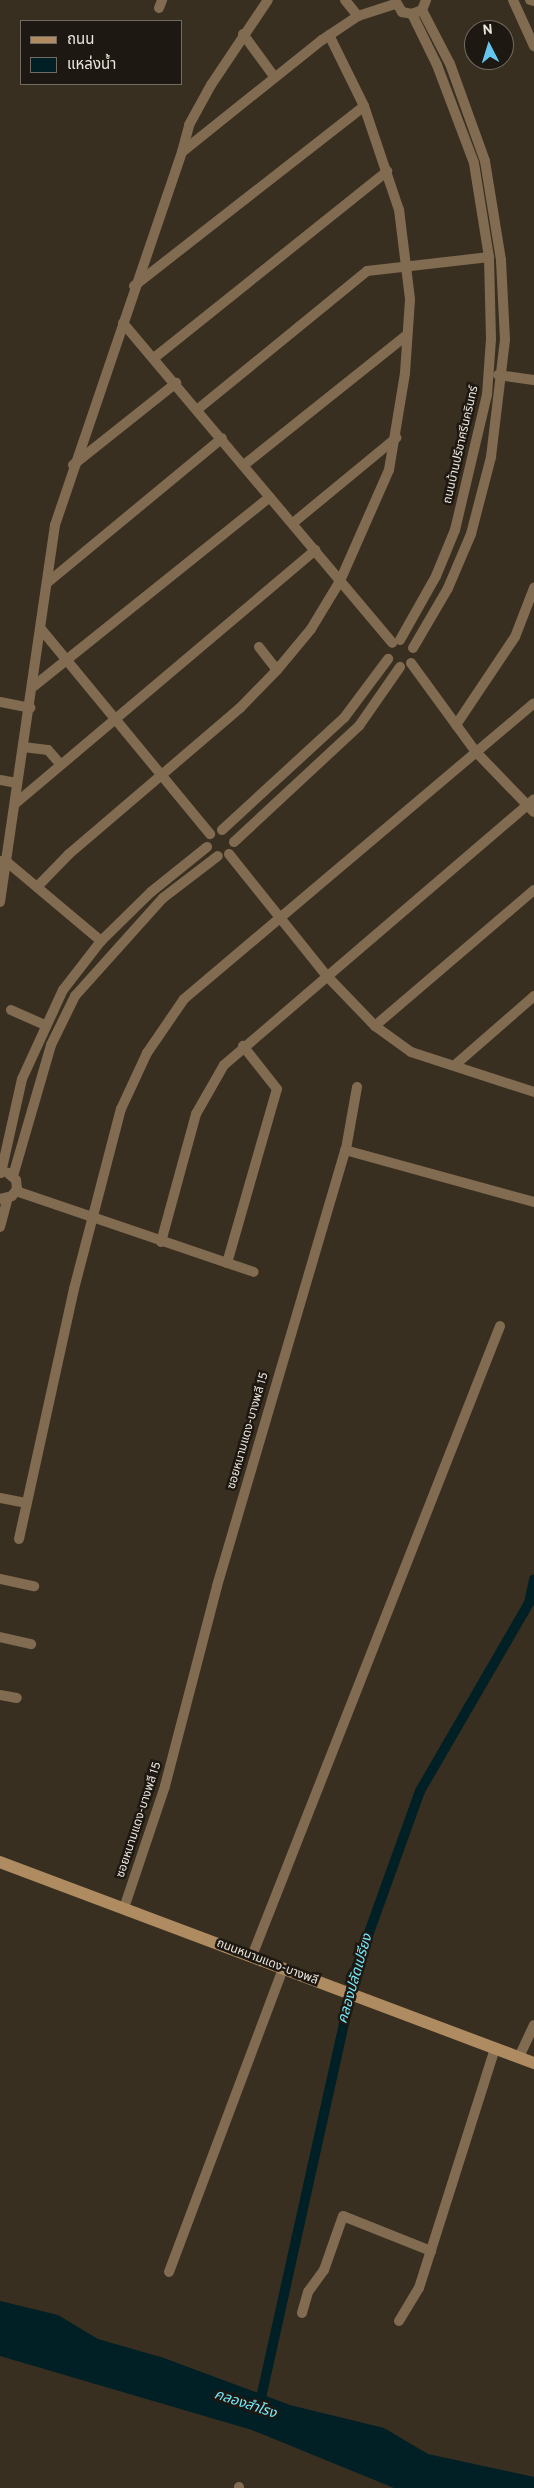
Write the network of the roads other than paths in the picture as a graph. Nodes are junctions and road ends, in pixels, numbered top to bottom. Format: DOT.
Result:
graph roads {
  1 [pos="268,0"];
  2 [pos="345,0"];
  3 [pos="426,0"];
  4 [pos="513,0"];
  5 [pos="530,0"];
  6 [pos="534,1"];
  7 [pos="396,2"];
  8 [pos="417,12"];
  9 [pos="358,16"];
  10 [pos="243,34"];
  11 [pos="329,36"];
  12 [pos="534,46"];
  13 [pos="273,75"];
  14 [pos="364,106"];
  15 [pos="182,152"];
  16 [pos="387,171"];
  17 [pos="489,257"];
  18 [pos="406,264"];
  19 [pos="134,286"];
  20 [pos="123,323"];
  21 [pos="407,335"];
  22 [pos="154,358"];
  23 [pos="490,374"];
  24 [pos="502,376"];
  25 [pos="534,380"];
  26 [pos="176,384"];
  27 [pos="198,408"];
  28 [pos="222,438"];
  29 [pos="396,438"];
  30 [pos="73,465"];
  31 [pos="244,465"];
  32 [pos="270,497"];
  33 [pos="292,523"];
  34 [pos="314,550"];
  35 [pos="340,581"];
  36 [pos="47,583"];
  37 [pos="534,588"];
  38 [pos="530,608"];
  39 [pos="40,629"];
  40 [pos="396,642"];
  41 [pos="259,648"];
  42 [pos="413,648"];
  43 [pos="388,659"];
  44 [pos="67,661"];
  45 [pos="411,663"];
  46 [pos="400,667"];
  47 [pos="277,670"];
  48 [pos="34,686"];
  49 [pos="0,702"];
  50 [pos="534,703"];
  51 [pos="30,708"];
  52 [pos="116,716"];
  53 [pos="456,725"];
  54 [pos="23,747"];
  55 [pos="476,752"];
  56 [pos="60,764"];
  57 [pos="162,775"];
  58 [pos="0,780"];
  59 [pos="17,783"];
  60 [pos="16,803"];
  61 [pos="532,805"];
  62 [pos="222,830"];
  63 [pos="210,834"];
  64 [pos="234,842"];
  65 [pos="208,847"];
  66 [pos="229,854"];
  67 [pos="218,856"];
  68 [pos="4,861"];
  69 [pos="37,887"];
  70 [pos="534,890"];
  71 [pos="0,902"];
  72 [pos="280,916"];
  73 [pos="101,941"];
  74 [pos="326,975"];
  75 [pos="534,996"];
  76 [pos="11,1010"];
  77 [pos="45,1025"];
  78 [pos="375,1026"];
  79 [pos="243,1046"];
  80 [pos="455,1065"];
  81 [pos="357,1086"];
  82 [pos="532,1089"];
  83 [pos="346,1149"];
  84 [pos="1,1173"];
  85 [pos="13,1176"];
  86 [pos="8,1196"];
  87 [pos="534,1202"];
  88 [pos="92,1217"];
  89 [pos="0,1227"];
  90 [pos="161,1242"];
  91 [pos="227,1263"];
  92 [pos="254,1272"];
  93 [pos="500,1326"];
  94 [pos="0,1498"];
  95 [pos="26,1503"];
  96 [pos="19,1539"];
  97 [pos="0,1578"];
  98 [pos="34,1586"];
  99 [pos="0,1637"];
  100 [pos="31,1644"];
  101 [pos="0,1695"];
  102 [pos="17,1698"];
  103 [pos="0,1862"];
  104 [pos="124,1908"];
  105 [pos="252,1956"];
  106 [pos="283,1968"];
  107 [pos="534,2025"];
  108 [pos="495,2048"];
  109 [pos="519,2057"];
  110 [pos="534,2063"];
  111 [pos="431,2251"];
  112 [pos="169,2272"];
  113 [pos="302,2313"];
  114 [pos="399,2321"];
  1 -- 10 [label="street"];
  2 -- 9 [label="street"];
  3 -- 8 [label="street"];
  4 -- 12 [label="street"];
  5 -- 6 [label="street"];
  7 -- 8 [label="street"];
  7 -- 9 [label="street"];
  8 -- 17 [label="street, ถนนบ้านปรีชาศรีนครินทร์"];
  8 -- 24 [label="street, ถนนบ้านปรีชาศรีนครินทร์"];
  9 -- 11 [label="street"];
  10 -- 13 [label="street"];
  10 -- 15 [label="street"];
  11 -- 13 [label="street"];
  11 -- 14 [label="street"];
  13 -- 15 [label="street"];
  14 -- 16 [label="street"];
  14 -- 19 [label="street"];
  15 -- 19 [label="street"];
  16 -- 18 [label="street"];
  16 -- 22 [label="street"];
  17 -- 18 [label="street"];
  17 -- 23 [label="street, ถนนบ้านปรีชาศรีนครินทร์"];
  18 -- 21 [label="street"];
  18 -- 27 [label="street"];
  19 -- 20 [label="street"];
  20 -- 22 [label="street"];
  20 -- 30 [label="street"];
  21 -- 29 [label="street"];
  21 -- 31 [label="street"];
  22 -- 26 [label="street"];
  23 -- 24 [label="street"];
  23 -- 40 [label="street, ถนนบ้านปรีชาศรีนครินทร์"];
  24 -- 25 [label="street"];
  24 -- 42 [label="street, ถนนบ้านปรีชาศรีนครินทร์"];
  26 -- 27 [label="street"];
  26 -- 30 [label="street"];
  27 -- 28 [label="street"];
  28 -- 31 [label="street"];
  28 -- 36 [label="street"];
  29 -- 33 [label="street"];
  29 -- 35 [label="street"];
  30 -- 36 [label="street"];
  31 -- 32 [label="street"];
  32 -- 33 [label="street"];
  32 -- 44 [label="street"];
  33 -- 34 [label="street"];
  34 -- 35 [label="street"];
  34 -- 52 [label="street"];
  35 -- 40 [label="street"];
  35 -- 47 [label="street"];
  36 -- 39 [label="street"];
  37 -- 38 [label="street"];
  38 -- 53 [label="street"];
  39 -- 44 [label="street"];
  39 -- 48 [label="street"];
  40 -- 42 [label="street"];
  40 -- 43 [label="street, ถนนบ้านปรีชาศรีนครินทร์"];
  41 -- 47 [label="street"];
  42 -- 45 [label="street, ถนนบ้านปรีชาศรีนครินทร์"];
  43 -- 46 [label="street"];
  43 -- 62 [label="street, ถนนบ้านปรีชาศรีนครินทร์"];
  44 -- 48 [label="street"];
  44 -- 52 [label="street"];
  45 -- 46 [label="street"];
  45 -- 53 [label="street"];
  46 -- 64 [label="street"];
  47 -- 57 [label="street"];
  48 -- 51 [label="street"];
  49 -- 51 [label="street"];
  50 -- 55 [label="street"];
  51 -- 54 [label="street"];
  52 -- 56 [label="street"];
  52 -- 57 [label="street"];
  53 -- 55 [label="street"];
  54 -- 56 [label="street"];
  54 -- 59 [label="street"];
  55 -- 61 [label="street"];
  55 -- 72 [label="street"];
  56 -- 60 [label="street"];
  57 -- 63 [label="street"];
  57 -- 69 [label="street"];
  58 -- 59 [label="street"];
  59 -- 60 [label="street"];
  60 -- 68 [label="street"];
  61 -- 74 [label="street"];
  62 -- 63 [label="street, ถนนบ้านปรีชาศรีนครินทร์"];
  62 -- 64 [label="street"];
  63 -- 65 [label="street"];
  64 -- 66 [label="street"];
  65 -- 67 [label="street"];
  65 -- 73 [label="street"];
  66 -- 67 [label="street"];
  66 -- 72 [label="street"];
  67 -- 85 [label="street"];
  68 -- 69 [label="street"];
  68 -- 71 [label="street"];
  69 -- 73 [label="street"];
  70 -- 78 [label="street"];
  72 -- 74 [label="street"];
  72 -- 88 [label="street"];
  73 -- 77 [label="street"];
  74 -- 78 [label="street"];
  74 -- 79 [label="street"];
  75 -- 80 [label="street"];
  76 -- 77 [label="street"];
  77 -- 84 [label="street"];
  78 -- 80 [label="street"];
  79 -- 90 [label="street"];
  79 -- 91 [label="street"];
  80 -- 82 [label="street"];
  81 -- 83 [label="street, ซอยหนามแดง-บางพลี 15"];
  83 -- 87 [label="street"];
  83 -- 104 [label="street, ซอยหนามแดง-บางพลี 15"];
  84 -- 85 [label="street"];
  85 -- 86 [label="street"];
  86 -- 88 [label="street"];
  86 -- 89 [label="street"];
  88 -- 90 [label="street"];
  88 -- 95 [label="street"];
  90 -- 91 [label="street"];
  91 -- 92 [label="street"];
  93 -- 105 [label="street"];
  94 -- 95 [label="street"];
  95 -- 96 [label="street"];
  97 -- 98 [label="street"];
  99 -- 100 [label="street"];
  101 -- 102 [label="street"];
  103 -- 104 [label="main road, ถนนหนามแดง-บางพลี"];
  104 -- 105 [label="main road, ถนนหนามแดง-บางพลี"];
  105 -- 106 [label="main road, ถนนหนามแดง-บางพลี"];
  106 -- 108 [label="main road, ถนนหนามแดง-บางพลี"];
  106 -- 112 [label="street"];
  107 -- 109 [label="street"];
  108 -- 109 [label="main road, ถนนหนามแดง-บางพลี"];
  108 -- 111 [label="street"];
  109 -- 110 [label="main road, ถนนหนามแดง-บางพลี"];
  111 -- 113 [label="street"];
  111 -- 114 [label="street"];
}
